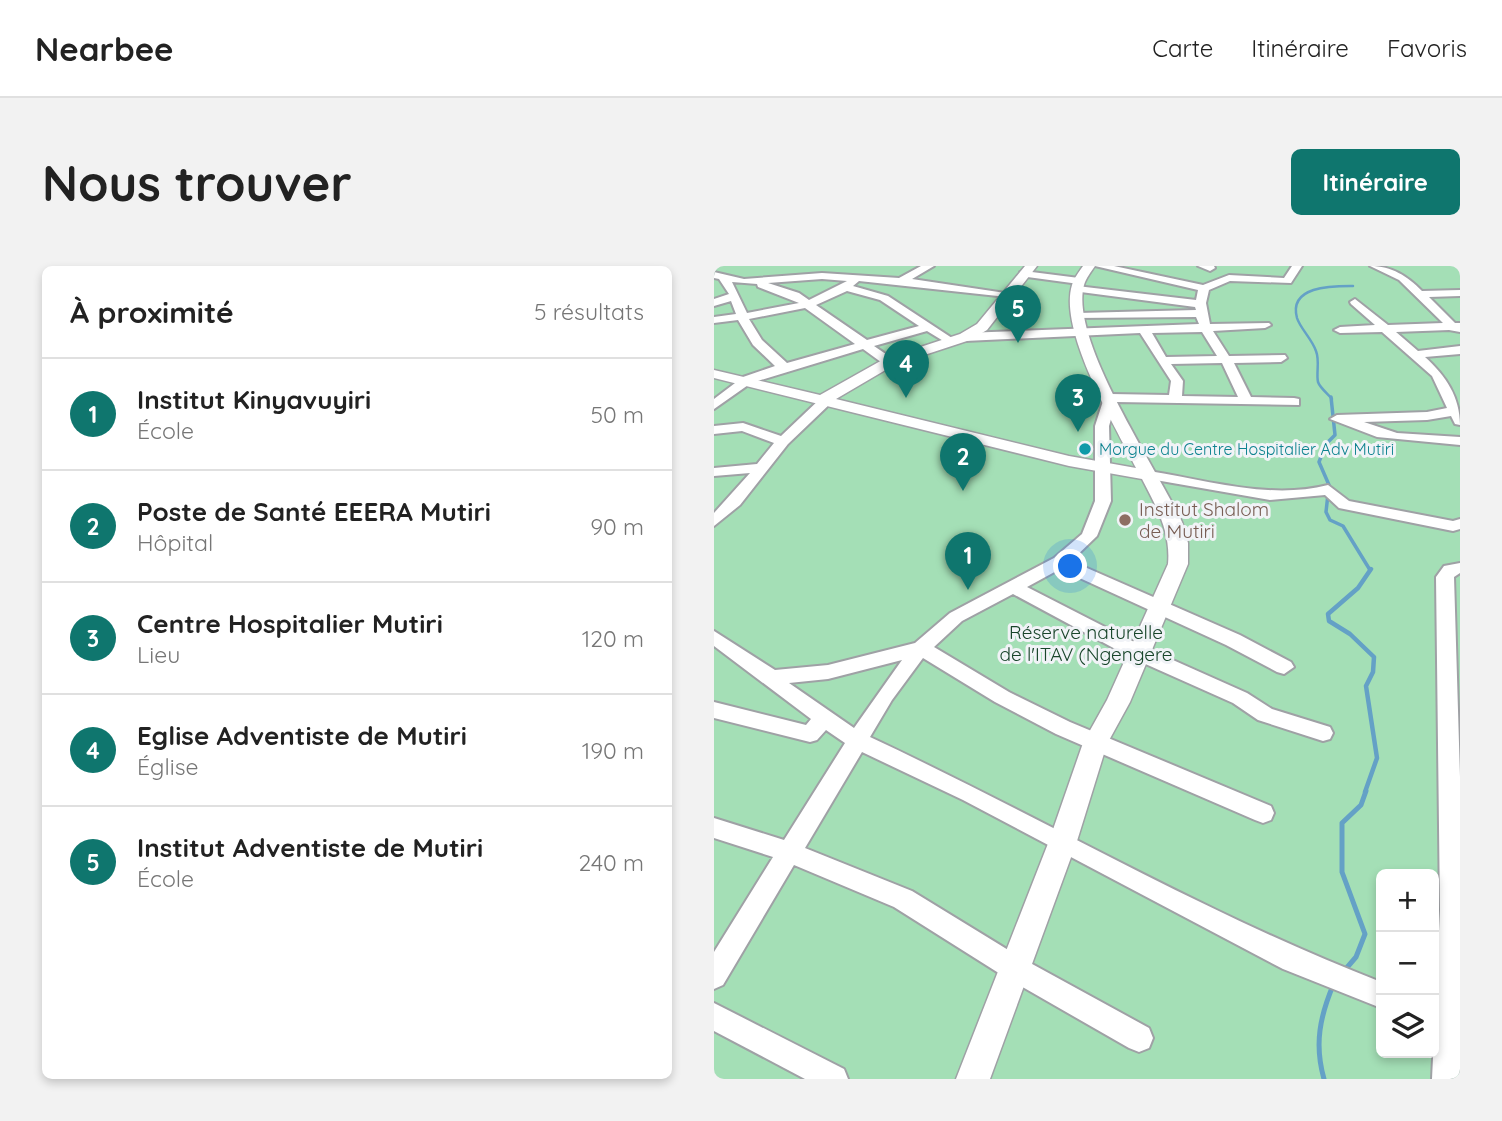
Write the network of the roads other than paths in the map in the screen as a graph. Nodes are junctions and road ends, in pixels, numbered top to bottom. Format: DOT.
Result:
graph roads {
  1 [pos="845,266"];
  2 [pos="929,266"];
  3 [pos="1089,266"];
  4 [pos="1100,266"];
  5 [pos="1231,266"];
  6 [pos="1297,266"];
  7 [pos="1375,266"];
  8 [pos="1027,270"];
  9 [pos="717,271"];
  10 [pos="825,271"];
  11 [pos="857,278"];
  12 [pos="1243,278"];
  13 [pos="901,281"];
  14 [pos="744,282"];
  15 [pos="1078,285"];
  16 [pos="846,288"];
  17 [pos="1204,288"];
  18 [pos="1460,293"];
  19 [pos="1007,294"];
  20 [pos="1422,294"];
  21 [pos="734,296"];
  22 [pos="1355,302"];
  23 [pos="714,303"];
  24 [pos="808,303"];
  25 [pos="1200,308"];
  26 [pos="1078,316"];
  27 [pos="744,317"];
  28 [pos="714,320"];
  29 [pos="1265,325"];
  30 [pos="927,327"];
  31 [pos="1207,328"];
  32 [pos="1385,328"];
  33 [pos="1457,328"];
  34 [pos="1144,330"];
  35 [pos="1340,330"];
  36 [pos="1083,333"];
  37 [pos="964,337"];
  38 [pos="949,340"];
  39 [pos="864,345"];
  40 [pos="1460,350"];
  41 [pos="1412,355"];
  42 [pos="1224,358"];
  43 [pos="1281,358"];
  44 [pos="1162,361"];
  45 [pos="889,362"];
  46 [pos="783,366"];
  47 [pos="714,374"];
  48 [pos="747,380"];
  49 [pos="1111,398"];
  50 [pos="1175,399"];
  51 [pos="824,401"];
  52 [pos="1246,401"];
  53 [pos="1294,402"];
  54 [pos="714,405"];
  55 [pos="1458,413"];
  56 [pos="714,415"];
  57 [pos="714,430"];
  58 [pos="783,441"];
  59 [pos="1460,441"];
  60 [pos="763,468"];
  61 [pos="1104,468"];
  62 [pos="714,472"];
  63 [pos="1149,475"];
  64 [pos="735,502"];
  65 [pos="714,507"];
  66 [pos="714,521"];
  67 [pos="1460,528"];
  68 [pos="1060,562"];
  69 [pos="1460,568"];
  70 [pos="1015,588"];
  71 [pos="1159,608"];
  72 [pos="1453,638"];
  73 [pos="718,644"];
  74 [pos="921,648"];
  75 [pos="1139,653"];
  76 [pos="1284,667"];
  77 [pos="772,677"];
  78 [pos="714,710"];
  79 [pos="823,719"];
  80 [pos="1454,719"];
  81 [pos="1323,733"];
  82 [pos="857,740"];
  83 [pos="1096,743"];
  84 [pos="1263,813"];
  85 [pos="1456,817"];
  86 [pos="714,828"];
  87 [pos="1063,841"];
  88 [pos="789,852"];
  89 [pos="1014,968"];
  90 [pos="714,976"];
  91 [pos="1376,993"];
  92 [pos="714,1016"];
  93 [pos="1447,1016"];
  94 [pos="1139,1038"];
  95 [pos="834,1079"];
  96 [pos="974,1079"];
  97 [pos="1446,1079"];
  1 -- 10 [label="street"];
  2 -- 13 [label="street"];
  3 -- 15 [label="street"];
  4 -- 17 [label="street"];
  5 -- 12 [label="street"];
  6 -- 12 [label="street"];
  7 -- 20 [label="street"];
  8 -- 15 [label="street"];
  8 -- 19 [label="street"];
  9 -- 14 [label="street"];
  9 -- 21 [label="street"];
  10 -- 11 [label="street"];
  10 -- 14 [label="street"];
  11 -- 13 [label="street"];
  11 -- 16 [label="street"];
  12 -- 17 [label="street"];
  13 -- 19 [label="street"];
  14 -- 24 [label="street"];
  15 -- 25 [label="street"];
  15 -- 26 [label="street"];
  16 -- 24 [label="street"];
  16 -- 30 [label="street"];
  17 -- 25 [label="street"];
  18 -- 20 [label="street"];
  19 -- 37 [label="street"];
  20 -- 33 [label="street"];
  21 -- 23 [label="street"];
  21 -- 27 [label="street"];
  22 -- 32 [label="street"];
  24 -- 27 [label="street"];
  24 -- 39 [label="street"];
  25 -- 26 [label="street"];
  25 -- 31 [label="street"];
  26 -- 36 [label="street"];
  27 -- 28 [label="street"];
  27 -- 46 [label="street"];
  29 -- 31 [label="street"];
  30 -- 38 [label="street"];
  30 -- 39 [label="street"];
  31 -- 34 [label="street"];
  31 -- 42 [label="street"];
  32 -- 33 [label="street"];
  32 -- 35 [label="street"];
  32 -- 41 [label="street"];
  34 -- 36 [label="street"];
  34 -- 44 [label="street"];
  36 -- 37 [label="street"];
  36 -- 49 [label="street"];
  37 -- 38 [label="street"];
  38 -- 45 [label="street"];
  39 -- 45 [label="street"];
  39 -- 46 [label="street"];
  40 -- 41 [label="street"];
  41 -- 55 [label="street"];
  42 -- 43 [label="street"];
  42 -- 44 [label="street"];
  42 -- 52 [label="street"];
  44 -- 50 [label="street"];
  45 -- 51 [label="street"];
  46 -- 48 [label="street"];
  47 -- 48 [label="street"];
  48 -- 51 [label="street"];
  48 -- 54 [label="street"];
  49 -- 50 [label="street"];
  49 -- 61 [label="street"];
  49 -- 63 [label="street"];
  50 -- 52 [label="street"];
  51 -- 58 [label="street"];
  51 -- 61 [label="street"];
  52 -- 53 [label="street"];
  55 -- 59 [label="street"];
  56 -- 57 [label="street"];
  57 -- 58 [label="street"];
  58 -- 60 [label="street"];
  60 -- 62 [label="street"];
  60 -- 64 [label="street"];
  61 -- 63 [label="street"];
  61 -- 68 [label="street"];
  63 -- 67 [label="street"];
  63 -- 71 [label="street"];
  64 -- 65 [label="street"];
  64 -- 66 [label="street"];
  68 -- 70 [label="street"];
  68 -- 71 [label="street"];
  69 -- 72 [label="street"];
  70 -- 74 [label="street"];
  70 -- 75 [label="street"];
  71 -- 75 [label="street"];
  71 -- 76 [label="street"];
  72 -- 80 [label="street"];
  73 -- 77 [label="street"];
  74 -- 77 [label="street"];
  74 -- 82 [label="street"];
  74 -- 83 [label="street"];
  75 -- 81 [label="street"];
  75 -- 83 [label="street"];
  77 -- 79 [label="street"];
  78 -- 79 [label="street"];
  79 -- 82 [label="street"];
  80 -- 85 [label="street"];
  82 -- 87 [label="street"];
  82 -- 88 [label="street"];
  83 -- 84 [label="street"];
  83 -- 87 [label="street"];
  85 -- 93 [label="street"];
  86 -- 88 [label="street"];
  87 -- 89 [label="street"];
  87 -- 91 [label="street"];
  88 -- 89 [label="street"];
  88 -- 90 [label="street"];
  89 -- 94 [label="street"];
  89 -- 96 [label="street"];
  92 -- 95 [label="street"];
  93 -- 97 [label="street"];
}
